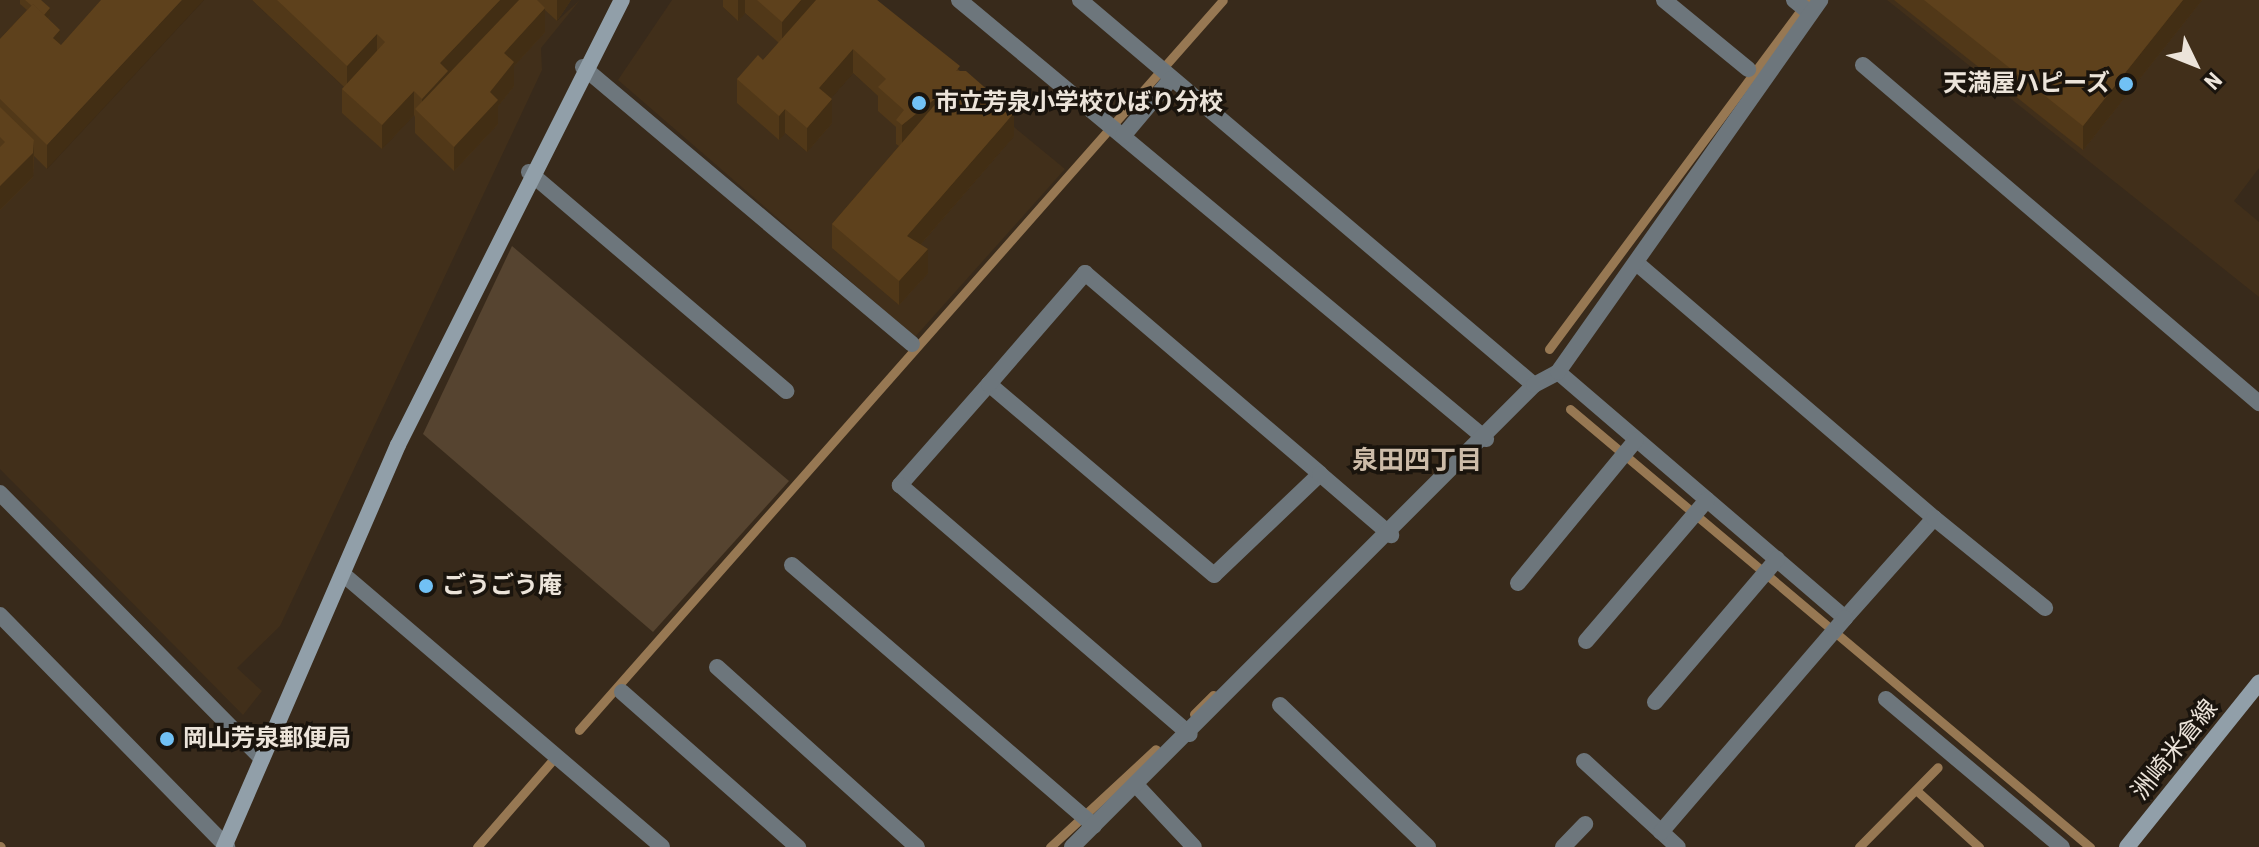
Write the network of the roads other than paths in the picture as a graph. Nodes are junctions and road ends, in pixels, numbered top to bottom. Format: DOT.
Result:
graph roads {
  1 [pos="622,0"];
  2 [pos="959,0"];
  3 [pos="1080,0"];
  4 [pos="1664,0"];
  5 [pos="1806,5"];
  6 [pos="1863,65"];
  7 [pos="583,67"];
  8 [pos="1748,69"];
  9 [pos="1163,72"];
  10 [pos="1114,129"];
  11 [pos="529,172"];
  12 [pos="1636,263"];
  13 [pos="912,344"];
  14 [pos="1558,372"];
  15 [pos="989,384"];
  16 [pos="1534,385"];
  17 [pos="786,391"];
  18 [pos="2259,403"];
  19 [pos="1486,439"];
  20 [pos="1627,450"];
  21 [pos="1320,474"];
  22 [pos="0,493"];
  23 [pos="1699,508"];
  24 [pos="1934,518"];
  25 [pos="1391,535"];
  26 [pos="792,565"];
  27 [pos="1770,567"];
  28 [pos="344,575"];
  29 [pos="1518,583"];
  30 [pos="2045,608"];
  31 [pos="0,615"];
  32 [pos="1838,626"];
  33 [pos="1586,641"];
  34 [pos="717,667"];
  35 [pos="2259,683"];
  36 [pos="622,692"];
  37 [pos="1886,699"];
  38 [pos="1655,702"];
  39 [pos="1280,705"];
  40 [pos="1190,734"];
  41 [pos="262,759"];
  42 [pos="1584,761"];
  43 [pos="1137,786"];
  44 [pos="1087,820"];
  45 [pos="1585,824"];
  46 [pos="1661,832"];
  47 [pos="226,846"];
  48 [pos="662,847"];
  49 [pos="798,847"];
  50 [pos="917,847"];
  51 [pos="1072,847"];
  52 [pos="1194,847"];
  53 [pos="1428,847"];
  54 [pos="1563,847"];
  55 [pos="1678,847"];
  56 [pos="2062,847"];
  57 [pos="2127,847"];
  1 -- 7 [label="street"];
  2 -- 10 [label="street"];
  3 -- 9 [label="street"];
  4 -- 8 [label="street"];
  5 -- 12 [label="street"];
  6 -- 18 [label="street"];
  7 -- 11 [label="street"];
  7 -- 13 [label="street"];
  9 -- 10 [label="street"];
  9 -- 16 [label="street"];
  10 -- 19 [label="street"];
  11 -- 17 [label="street"];
  11 -- 28 [label="street"];
  12 -- 14 [label="street"];
  12 -- 24 [label="street"];
  14 -- 16 [label="street"];
  14 -- 20 [label="street"];
  15 -- 21 [label="street"];
  15 -- 21 [label="street"];
  15 -- 40 [label="street"];
  16 -- 19 [label="street"];
  19 -- 25 [label="street"];
  20 -- 23 [label="street"];
  20 -- 29 [label="street"];
  21 -- 25 [label="street"];
  22 -- 41 [label="street"];
  23 -- 27 [label="street"];
  23 -- 33 [label="street"];
  24 -- 30 [label="street"];
  24 -- 32 [label="street"];
  25 -- 40 [label="street"];
  26 -- 44 [label="street"];
  27 -- 32 [label="street"];
  27 -- 38 [label="street"];
  28 -- 41 [label="street"];
  28 -- 48 [label="street"];
  31 -- 47 [label="street"];
  32 -- 46 [label="street"];
  34 -- 50 [label="street"];
  35 -- 57 [label="street, 洲崎米倉線"];
  36 -- 49 [label="street"];
  37 -- 56 [label="street"];
  39 -- 53 [label="street"];
  40 -- 43 [label="street"];
  41 -- 47 [label="street"];
  42 -- 46 [label="street"];
  43 -- 44 [label="street"];
  43 -- 52 [label="street"];
  44 -- 51 [label="street"];
  45 -- 54 [label="street"];
  46 -- 55 [label="street"];
}
